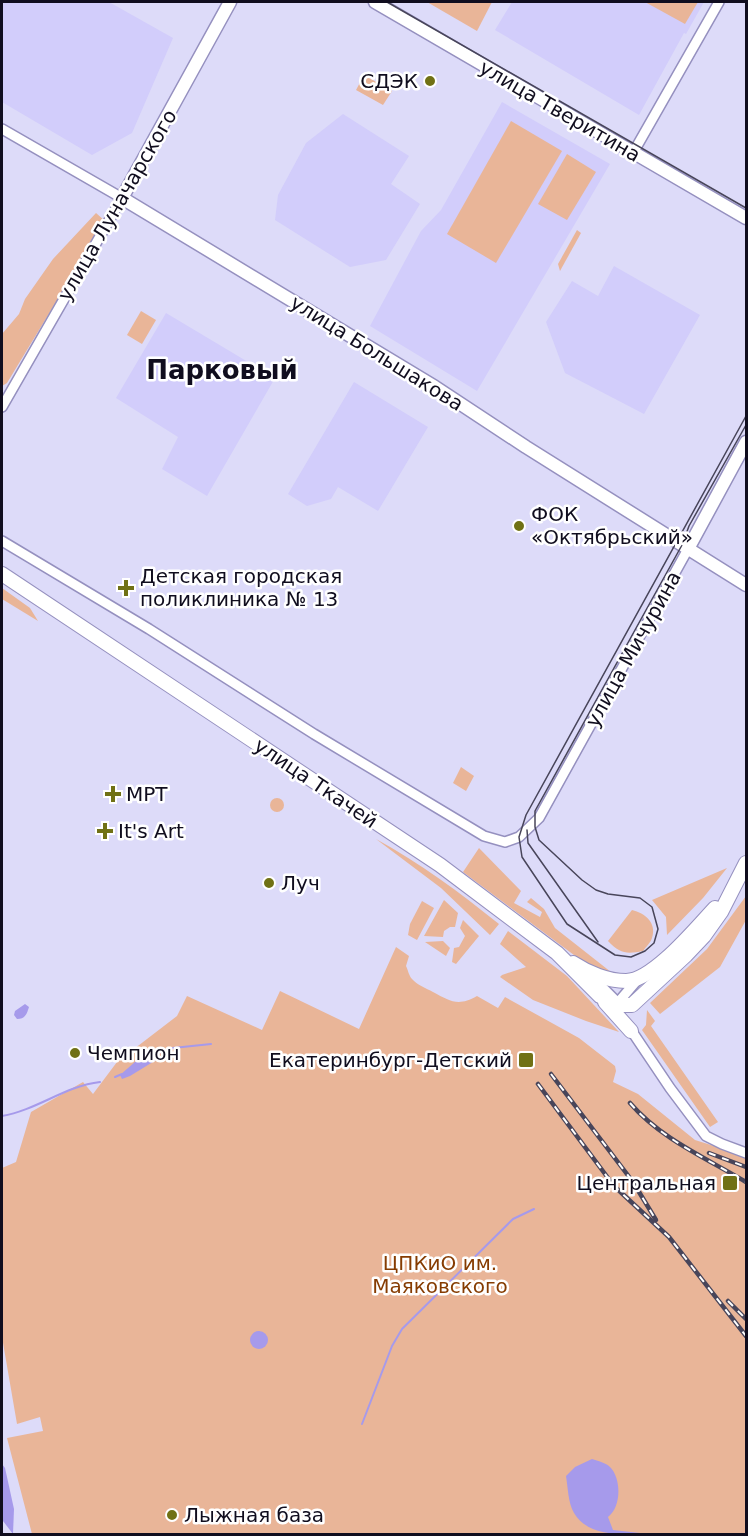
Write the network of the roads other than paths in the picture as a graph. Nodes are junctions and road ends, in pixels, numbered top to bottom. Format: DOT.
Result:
graph roads {
  1 [pos="230,2"];
  2 [pos="375,2"];
  3 [pos="719,2"];
  4 [pos="2,129"];
  5 [pos="633,153"];
  6 [pos="122,198"];
  7 [pos="747,218"];
  8 [pos="2,407"];
  9 [pos="747,442"];
  10 [pos="2,541"];
  11 [pos="688,549"];
  12 [pos="2,574"];
  13 [pos="747,585"];
  14 [pos="505,842"];
  15 [pos="744,868"];
  16 [pos="557,953"];
  17 [pos="584,970"];
  18 [pos="643,975"];
  19 [pos="600,996"];
  20 [pos="641,998"];
  21 [pos="619,1005"];
  22 [pos="631,1030"];
  23 [pos="747,1152"];
  1 -- 6 [label="street, улица Луначарского"];
  2 -- 5 [label="street, улица Тверитина"];
  3 -- 5 [label="street"];
  4 -- 6 [label="street, улица Большакова"];
  5 -- 7 [label="street, улица Тверитина"];
  6 -- 8 [label="street, улица Луначарского"];
  6 -- 11 [label="street, улица Большакова"];
  9 -- 11 [label="street, улица Мичурина"];
  10 -- 14 [label="street, улица Ткачей"];
  11 -- 13 [label="street, улица Большакова"];
  11 -- 14 [label="street, улица Мичурина"];
  12 -- 16 [label="main road, улица Ткачей"];
  15 -- 18 [label="main road"];
  15 -- 20 [label="main road"];
  16 -- 17 [label="main road"];
  16 -- 19 [label="main road, улица Ткачей"];
  17 -- 18 [label="main road"];
  17 -- 21 [label="street"];
  18 -- 21 [label="street"];
  19 -- 21 [label="main road, улица Ткачей"];
  19 -- 22 [label="main road"];
  20 -- 21 [label="main road"];
  20 -- 22 [label="main road"];
  21 -- 22 [label="street"];
  22 -- 23 [label="street"];
}
